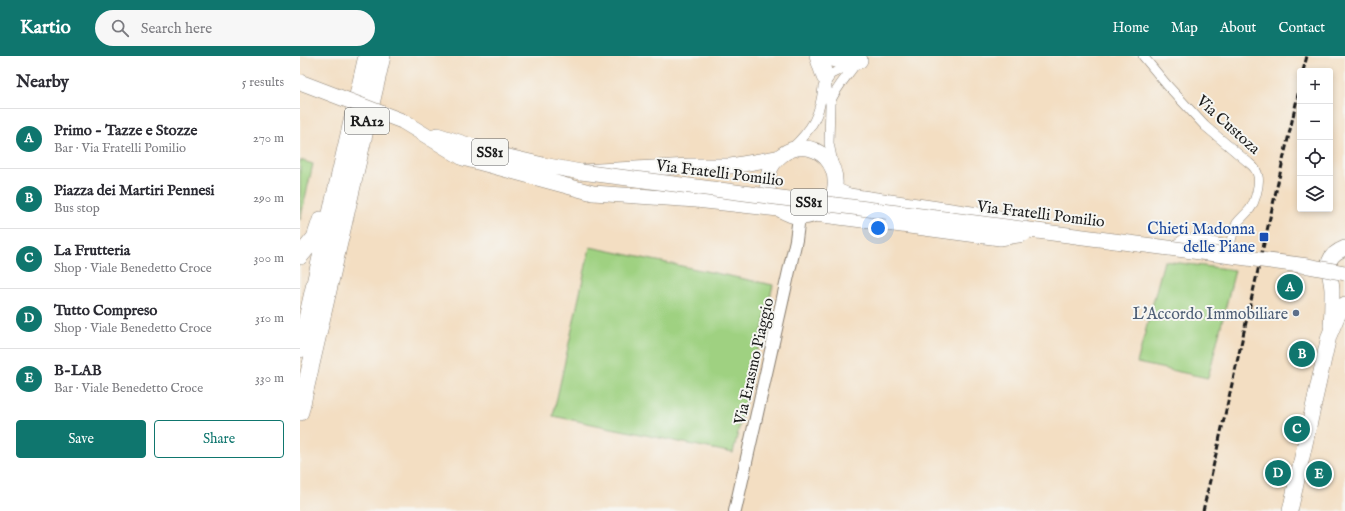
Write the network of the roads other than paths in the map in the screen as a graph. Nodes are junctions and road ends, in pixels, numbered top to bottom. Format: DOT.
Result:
graph roads {
  1 [pos="367,56"];
  2 [pos="382,56"];
  3 [pos="818,56"];
  4 [pos="826,56"];
  5 [pos="1143,56"];
  6 [pos="860,58"];
  7 [pos="824,77"];
  8 [pos="300,82"];
  9 [pos="830,104"];
  10 [pos="402,121"];
  11 [pos="783,154"];
  12 [pos="581,172"];
  13 [pos="835,173"];
  14 [pos="338,184"];
  15 [pos="835,190"];
  16 [pos="780,209"];
  17 [pos="819,212"];
  18 [pos="799,217"];
  19 [pos="1037,231"];
  20 [pos="1230,244"];
  21 [pos="1343,247"];
  22 [pos="300,256"];
  23 [pos="1345,273"];
  24 [pos="1331,280"];
  25 [pos="1345,290"];
  26 [pos="1345,304"];
  27 [pos="1331,331"];
  28 [pos="300,349"];
  29 [pos="300,412"];
  30 [pos="735,511"];
  31 [pos="1290,511"];
  1 -- 14 [label="highway, RA12"];
  2 -- 29 [label="highway, RA12"];
  3 -- 7 [label="highway"];
  4 -- 6 [label="highway"];
  5 -- 20 [label="street, Via Custoza"];
  6 -- 7 [label="street"];
  6 -- 9 [label="street"];
  7 -- 9 [label="street"];
  7 -- 11 [label="street"];
  8 -- 10 [label="main road, Via Fratelli Pomilio / SS81, bridge"];
  9 -- 13 [label="street"];
  10 -- 12 [label="main road, Via Fratelli Pomilio / SS81"];
  10 -- 16 [label="main road"];
  11 -- 12 [label="main road, bridge"];
  11 -- 13 [label="main road"];
  11 -- 16 [label="main road"];
  12 -- 19 [label="main road, Via Fratelli Pomilio / SS81, bridge"];
  13 -- 15 [label="main road"];
  14 -- 22 [label="highway"];
  14 -- 28 [label="highway, RA12"];
  15 -- 17 [label="main road"];
  15 -- 19 [label="main road, bridge"];
  16 -- 18 [label="main road"];
  17 -- 18 [label="main road"];
  17 -- 19 [label="main road, bridge"];
  17 -- 20 [label="street, Via Fratelli Pomilio"];
  18 -- 30 [label="street, Via Erasmo Piaggio"];
  19 -- 23 [label="main road, Via Fratelli Pomilio / SS81, bridge"];
  21 -- 24 [label="main road"];
  24 -- 25 [label="main road"];
  24 -- 27 [label="main road"];
  26 -- 27 [label="main road"];
  27 -- 31 [label="main road"];
}
